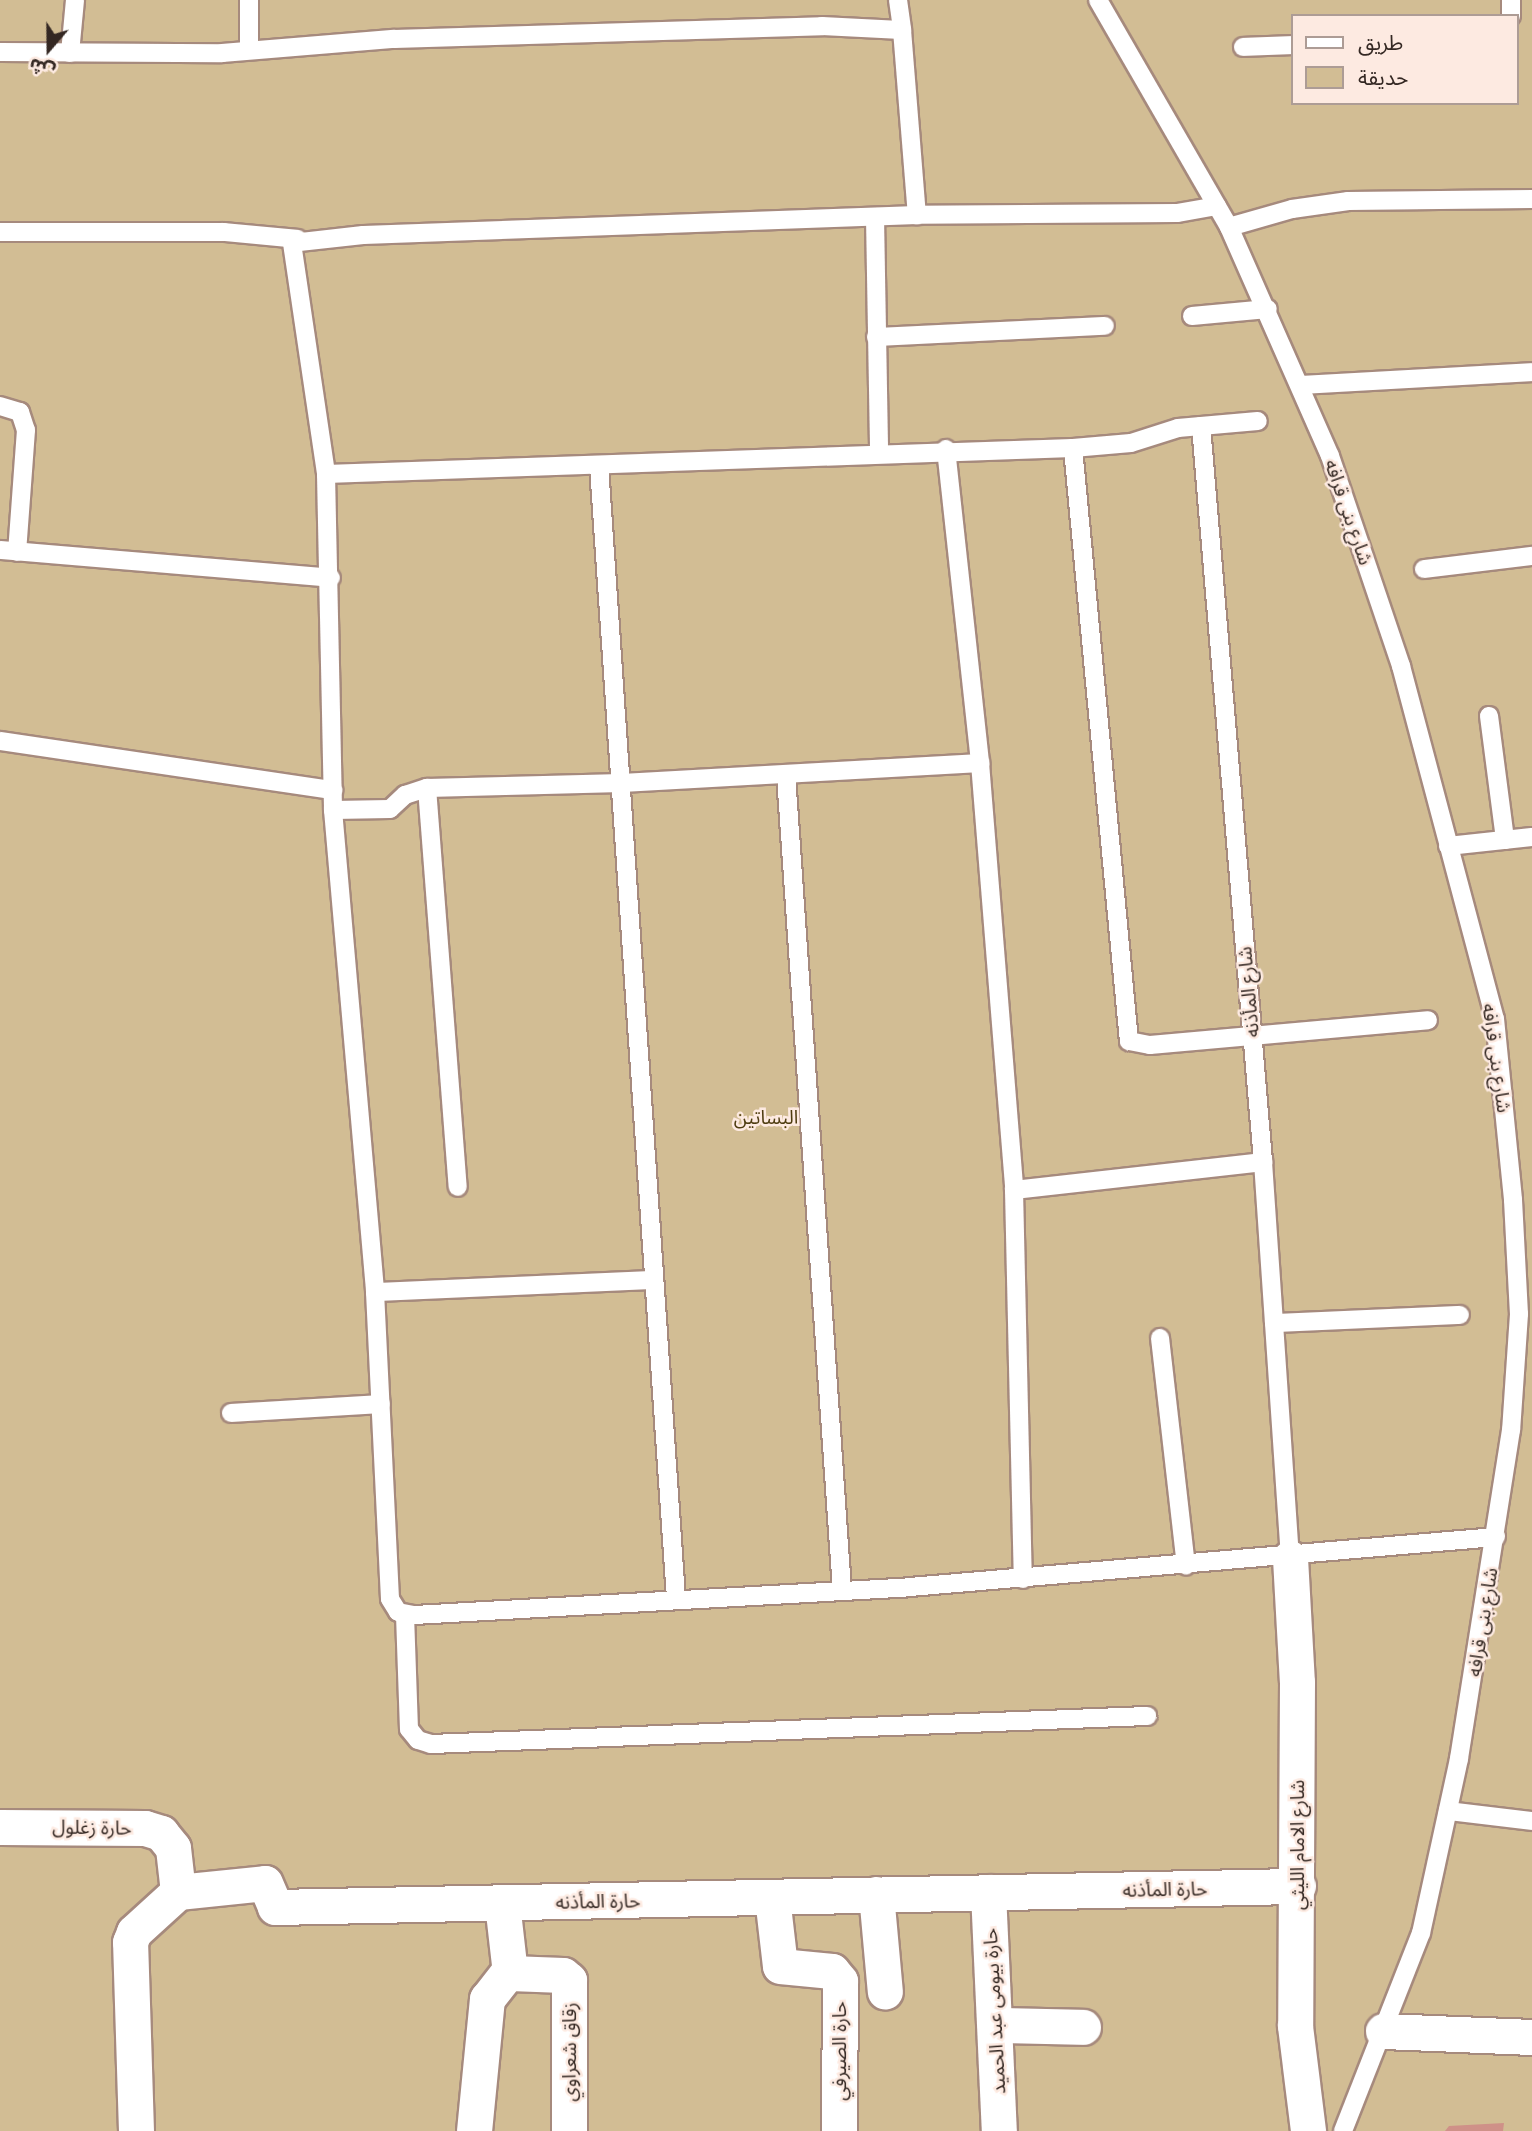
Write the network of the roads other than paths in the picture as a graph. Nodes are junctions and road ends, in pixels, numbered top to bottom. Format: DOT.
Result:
graph roads {
  1 [pos="75,0"];
  2 [pos="249,0"];
  3 [pos="898,0"];
  4 [pos="1101,1"];
  5 [pos="902,30"];
  6 [pos="1290,45"];
  7 [pos="1243,47"];
  8 [pos="249,50"];
  9 [pos="0,52"];
  10 [pos="70,53"];
  11 [pos="1532,199"];
  12 [pos="1217,206"];
  13 [pos="917,215"];
  14 [pos="875,217"];
  15 [pos="1229,227"];
  16 [pos="0,232"];
  17 [pos="299,239"];
  18 [pos="1268,309"];
  19 [pos="1192,316"];
  20 [pos="1105,326"];
  21 [pos="876,337"];
  22 [pos="1532,372"];
  23 [pos="1301,386"];
  24 [pos="0,406"];
  25 [pos="1258,421"];
  26 [pos="1201,426"];
  27 [pos="1073,448"];
  28 [pos="946,449"];
  29 [pos="878,453"];
  30 [pos="599,466"];
  31 [pos="326,474"];
  32 [pos="8,551"];
  33 [pos="1532,556"];
  34 [pos="1424,569"];
  35 [pos="331,579"];
  36 [pos="1489,716"];
  37 [pos="0,741"];
  38 [pos="980,763"];
  39 [pos="786,775"];
  40 [pos="622,783"];
  41 [pos="427,788"];
  42 [pos="333,790"];
  43 [pos="333,810"];
  44 [pos="1532,837"];
  45 [pos="1505,839"];
  46 [pos="1448,846"];
  47 [pos="1428,1020"];
  48 [pos="1252,1035"];
  49 [pos="1263,1162"];
  50 [pos="458,1187"];
  51 [pos="1014,1190"];
  52 [pos="654,1280"];
  53 [pos="375,1292"];
  54 [pos="1460,1315"];
  55 [pos="1274,1322"];
  56 [pos="1160,1338"];
  57 [pos="1524,1350"];
  58 [pos="381,1404"];
  59 [pos="231,1413"];
  60 [pos="1496,1537"];
  61 [pos="1290,1558"];
  62 [pos="1186,1566"];
  63 [pos="1023,1579"];
  64 [pos="842,1590"];
  65 [pos="676,1598"];
  66 [pos="405,1615"];
  67 [pos="1147,1716"];
  68 [pos="1448,1811"];
  69 [pos="1532,1821"];
  70 [pos="0,1827"];
  71 [pos="1298,1886"];
  72 [pos="178,1892"];
  73 [pos="988,1892"];
  74 [pos="876,1894"];
  75 [pos="772,1897"];
  76 [pos="502,1903"];
  77 [pos="509,1971"];
  78 [pos="885,1992"];
  79 [pos="997,2025"];
  80 [pos="1083,2027"];
  81 [pos="1383,2031"];
  82 [pos="1532,2038"];
  83 [pos="136,2131"];
  84 [pos="474,2131"];
  85 [pos="569,2131"];
  86 [pos="839,2131"];
  87 [pos="999,2131"];
  88 [pos="1308,2131"];
  89 [pos="1343,2131"];
  1 -- 10 [label="lane"];
  2 -- 8 [label="lane"];
  3 -- 5 [label="lane"];
  4 -- 12 [label="lane, شارع بنى قرافه"];
  5 -- 8 [label="lane"];
  5 -- 13 [label="lane"];
  6 -- 7 [label="lane"];
  8 -- 10 [label="lane"];
  9 -- 10 [label="lane"];
  11 -- 15 [label="lane"];
  12 -- 13 [label="lane"];
  12 -- 15 [label="lane, شارع بنى قرافه"];
  13 -- 14 [label="lane"];
  14 -- 17 [label="lane"];
  14 -- 21 [label="lane"];
  15 -- 18 [label="lane, شارع بنى قرافه"];
  16 -- 17 [label="lane"];
  17 -- 31 [label="lane"];
  18 -- 19 [label="lane"];
  18 -- 23 [label="lane, شارع بنى قرافه"];
  20 -- 21 [label="lane"];
  21 -- 29 [label="lane"];
  22 -- 23 [label="lane"];
  23 -- 46 [label="lane, شارع بنى قرافه"];
  24 -- 32 [label="lane"];
  25 -- 26 [label="lane"];
  26 -- 27 [label="lane"];
  26 -- 48 [label="lane, شارع المأذنه"];
  27 -- 28 [label="lane"];
  27 -- 48 [label="lane"];
  28 -- 29 [label="lane"];
  28 -- 38 [label="lane"];
  29 -- 30 [label="lane"];
  30 -- 31 [label="lane"];
  30 -- 40 [label="lane"];
  31 -- 35 [label="lane"];
  32 -- 35 [label="lane"];
  33 -- 34 [label="lane"];
  35 -- 42 [label="lane"];
  36 -- 45 [label="lane"];
  37 -- 42 [label="lane"];
  38 -- 39 [label="lane"];
  38 -- 51 [label="lane"];
  39 -- 40 [label="lane"];
  39 -- 64 [label="lane"];
  40 -- 41 [label="lane"];
  40 -- 52 [label="lane"];
  41 -- 43 [label="lane"];
  41 -- 50 [label="lane"];
  42 -- 43 [label="lane"];
  43 -- 53 [label="lane"];
  44 -- 45 [label="lane"];
  45 -- 46 [label="lane"];
  46 -- 57 [label="lane, شارع بنى قرافه"];
  47 -- 48 [label="lane"];
  48 -- 49 [label="lane, شارع المأذنه"];
  49 -- 51 [label="lane"];
  49 -- 55 [label="lane, شارع المأذنه"];
  51 -- 63 [label="lane"];
  52 -- 53 [label="lane"];
  52 -- 65 [label="lane"];
  53 -- 58 [label="lane"];
  54 -- 55 [label="lane"];
  55 -- 61 [label="lane, شارع المأذنه"];
  56 -- 62 [label="lane"];
  57 -- 60 [label="lane, شارع بنى قرافه"];
  58 -- 59 [label="lane"];
  58 -- 66 [label="lane"];
  60 -- 61 [label="lane"];
  60 -- 68 [label="lane, شارع بنى قرافه"];
  61 -- 62 [label="lane"];
  61 -- 71 [label="street, شارع الامام الليثي"];
  62 -- 63 [label="lane"];
  63 -- 64 [label="lane"];
  64 -- 65 [label="lane"];
  65 -- 66 [label="lane"];
  66 -- 67 [label="lane"];
  68 -- 69 [label="lane"];
  68 -- 81 [label="lane, شارع بنى قرافه"];
  70 -- 72 [label="street, حارة زغلول"];
  71 -- 73 [label="street, حارة المأذنه"];
  71 -- 88 [label="street, شارع الامام الليثي"];
  72 -- 76 [label="street, حارة المأذنه"];
  72 -- 83 [label="street"];
  73 -- 74 [label="street, حارة المأذنه"];
  73 -- 79 [label="street, حارة بيومى عبد الحميد"];
  74 -- 75 [label="street, حارة المأذنه"];
  74 -- 78 [label="street"];
  75 -- 76 [label="street, حارة المأذنه"];
  75 -- 86 [label="street, حارة الصيرفي"];
  76 -- 77 [label="street"];
  77 -- 84 [label="street"];
  77 -- 85 [label="street, زقاق شعراوي"];
  79 -- 80 [label="street"];
  79 -- 87 [label="street, حارة بيومى عبد الحميد"];
  81 -- 82 [label="street"];
  81 -- 89 [label="lane, شارع بنى قرافه"];
}
